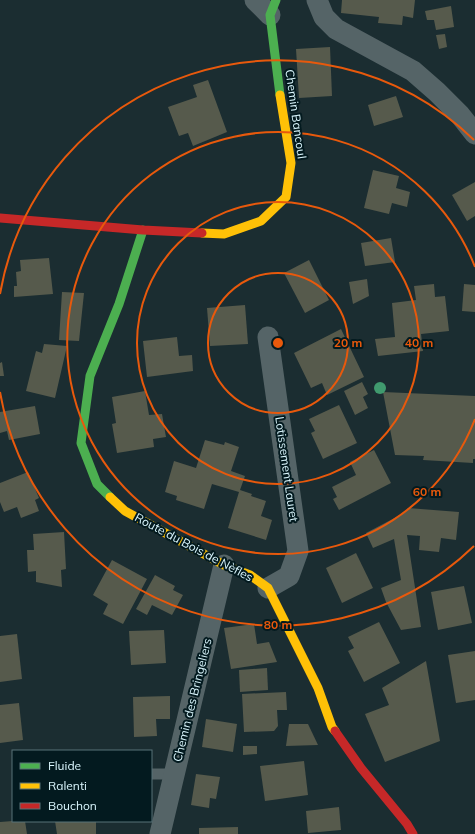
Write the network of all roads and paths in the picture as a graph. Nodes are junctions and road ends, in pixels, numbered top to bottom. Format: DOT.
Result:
graph roads {
  1 [pos="255,0"];
  2 [pos="317,0"];
  3 [pos="273,7"];
  4 [pos="475,134"];
  5 [pos="0,218"];
  6 [pos="143,230"];
  7 [pos="268,337"];
  8 [pos="224,566"];
  9 [pos="268,588"];
  10 [pos="152,774"];
  11 [pos="174,774"];
  12 [pos="407,831"];
  13 [pos="160,834"];
  1 -- 3 [label="street"];
  2 -- 4 [label="street"];
  3 -- 6 [label="street, Chemin Bancoul"];
  5 -- 6 [label="street"];
  6 -- 8 [label="street, Route du Bois de Nèfles"];
  7 -- 9 [label="street, Lotissement Lauret"];
  8 -- 9 [label="street, Route du Bois de Nèfles"];
  8 -- 11 [label="street, Chemin des Bringeliers"];
  9 -- 12 [label="street, Route du Bois de Nèfles"];
  10 -- 11 [label="lane"];
  11 -- 13 [label="street, Chemin des Bringeliers"];
}
